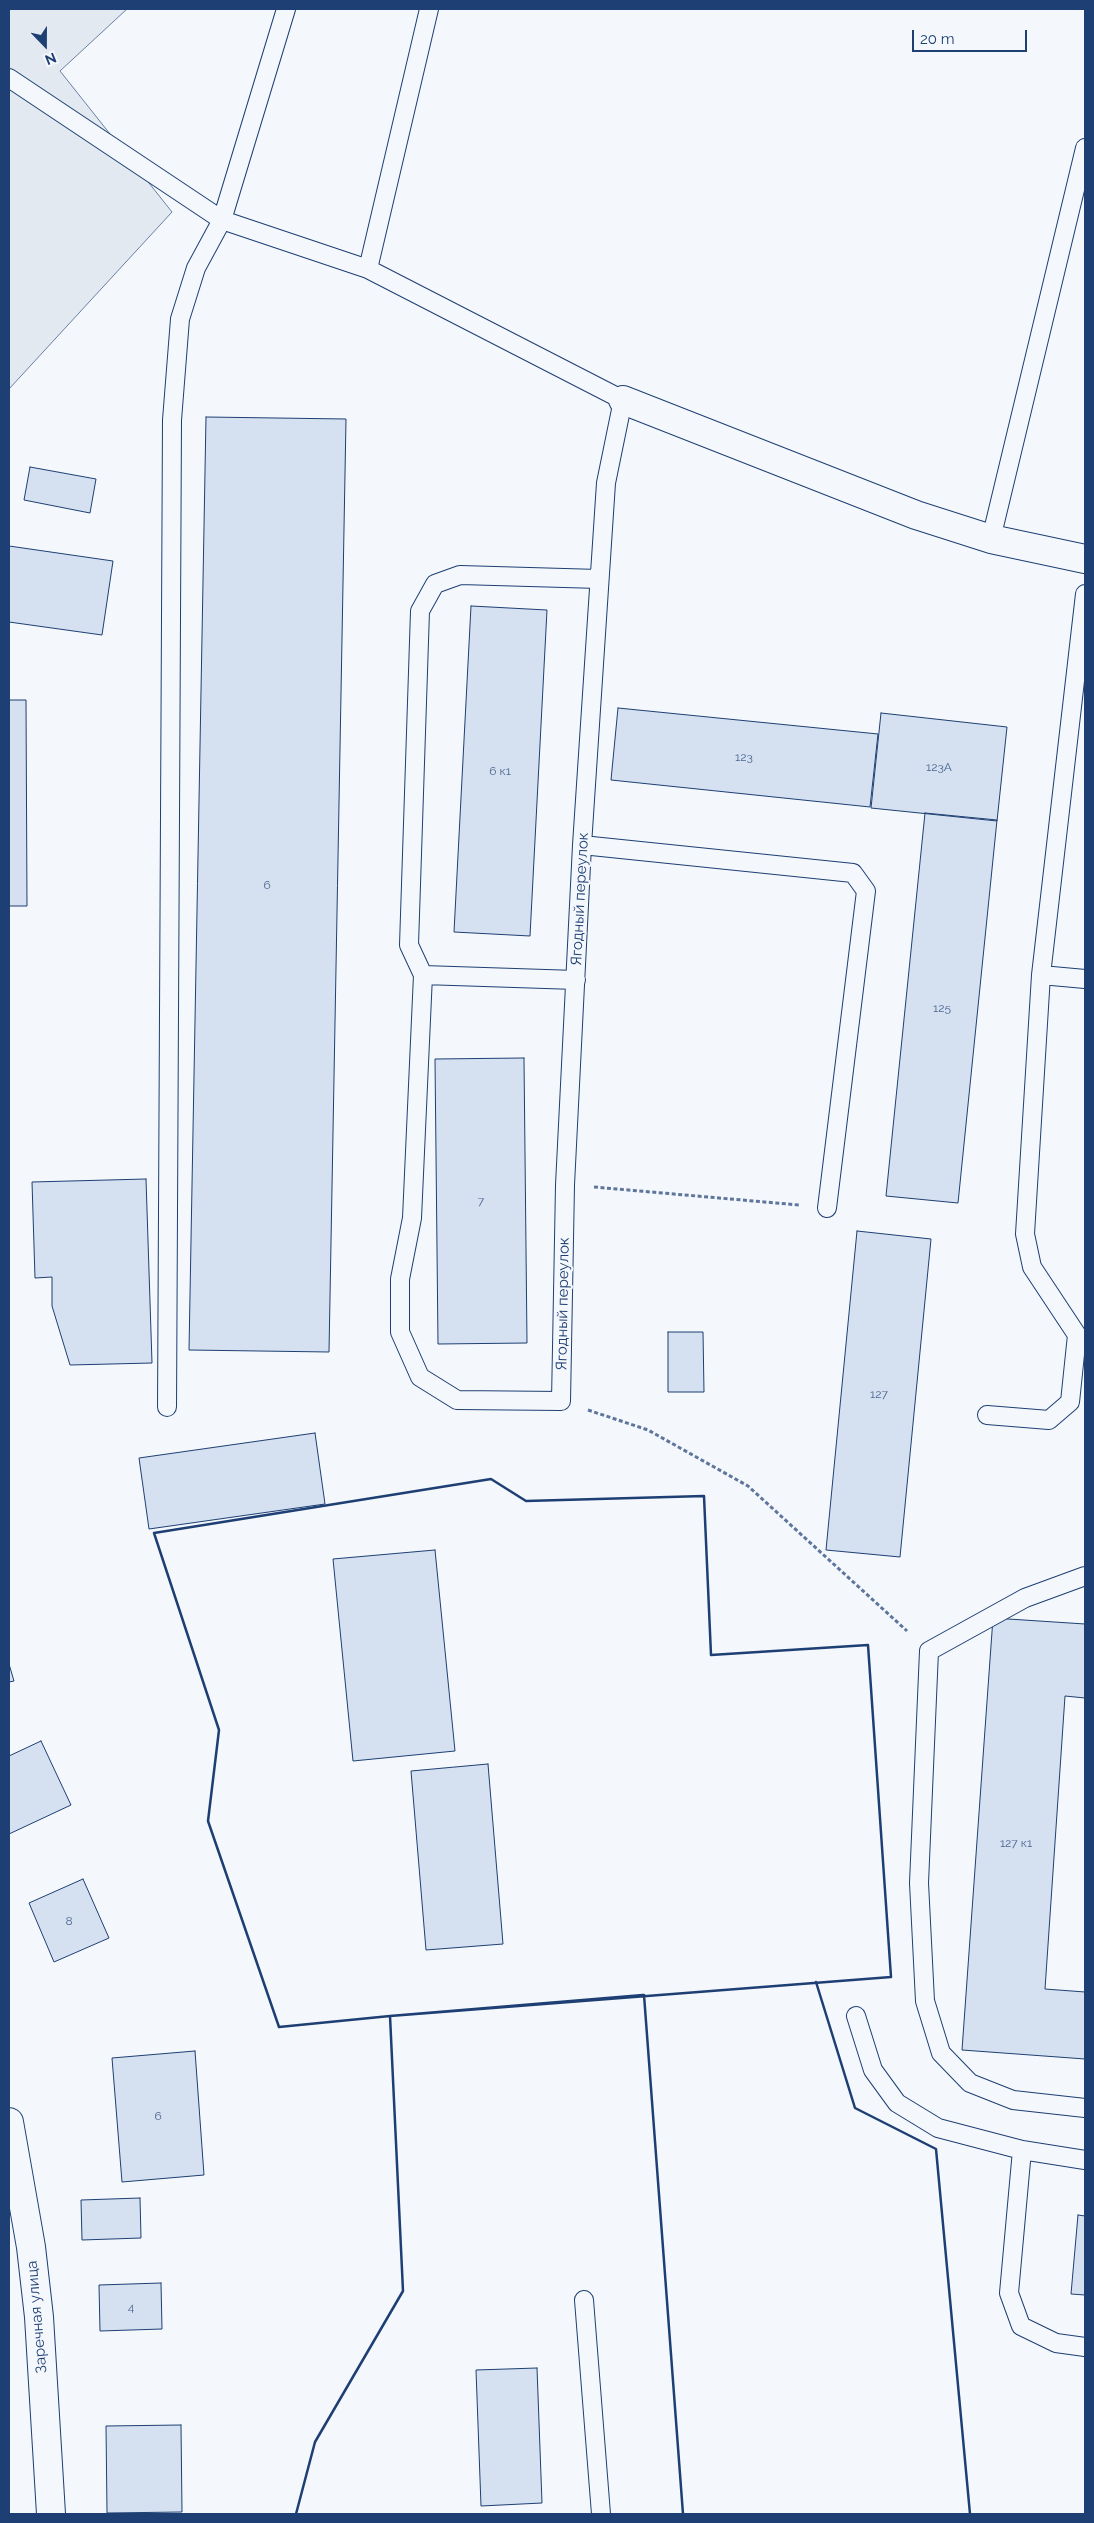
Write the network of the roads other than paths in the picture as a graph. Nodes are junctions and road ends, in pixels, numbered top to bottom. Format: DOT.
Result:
graph roads {
  1 [pos="286,9"];
  2 [pos="429,9"];
  3 [pos="9,78"];
  4 [pos="1085,148"];
  5 [pos="222,220"];
  6 [pos="368,269"];
  7 [pos="623,400"];
  8 [pos="991,539"];
  9 [pos="1085,558"];
  10 [pos="599,579"];
  11 [pos="1085,594"];
  12 [pos="582,844"];
  13 [pos="423,975"];
  14 [pos="1042,975"];
  15 [pos="1085,979"];
  16 [pos="576,980"];
  17 [pos="827,1208"];
  18 [pos="1081,1335"];
  19 [pos="167,1407"];
  20 [pos="987,1415"];
  21 [pos="1085,1576"];
  22 [pos="856,2016"];
  23 [pos="1085,2108"];
  24 [pos="9,2122"];
  25 [pos="1022,2150"];
  26 [pos="1085,2160"];
  27 [pos="584,2300"];
  28 [pos="1085,2348"];
  29 [pos="51,2514"];
  30 [pos="601,2514"];
  1 -- 5 [label="lane"];
  2 -- 6 [label="lane"];
  3 -- 5 [label="lane"];
  4 -- 8 [label="lane"];
  5 -- 6 [label="lane"];
  5 -- 19 [label="lane"];
  6 -- 7 [label="lane"];
  7 -- 8 [label="street"];
  7 -- 10 [label="lane, Ягодный переулок"];
  8 -- 9 [label="street"];
  10 -- 12 [label="lane, Ягодный переулок"];
  10 -- 13 [label="lane"];
  11 -- 14 [label="lane"];
  12 -- 16 [label="lane, Ягодный переулок"];
  12 -- 17 [label="lane"];
  13 -- 16 [label="lane"];
  13 -- 16 [label="lane, Ягодный переулок"];
  14 -- 15 [label="lane"];
  14 -- 18 [label="lane"];
  18 -- 20 [label="lane"];
  21 -- 23 [label="lane"];
  22 -- 25 [label="lane"];
  24 -- 29 [label="street, Заречная улица"];
  25 -- 26 [label="lane"];
  25 -- 28 [label="lane"];
  27 -- 30 [label="lane"];
}
